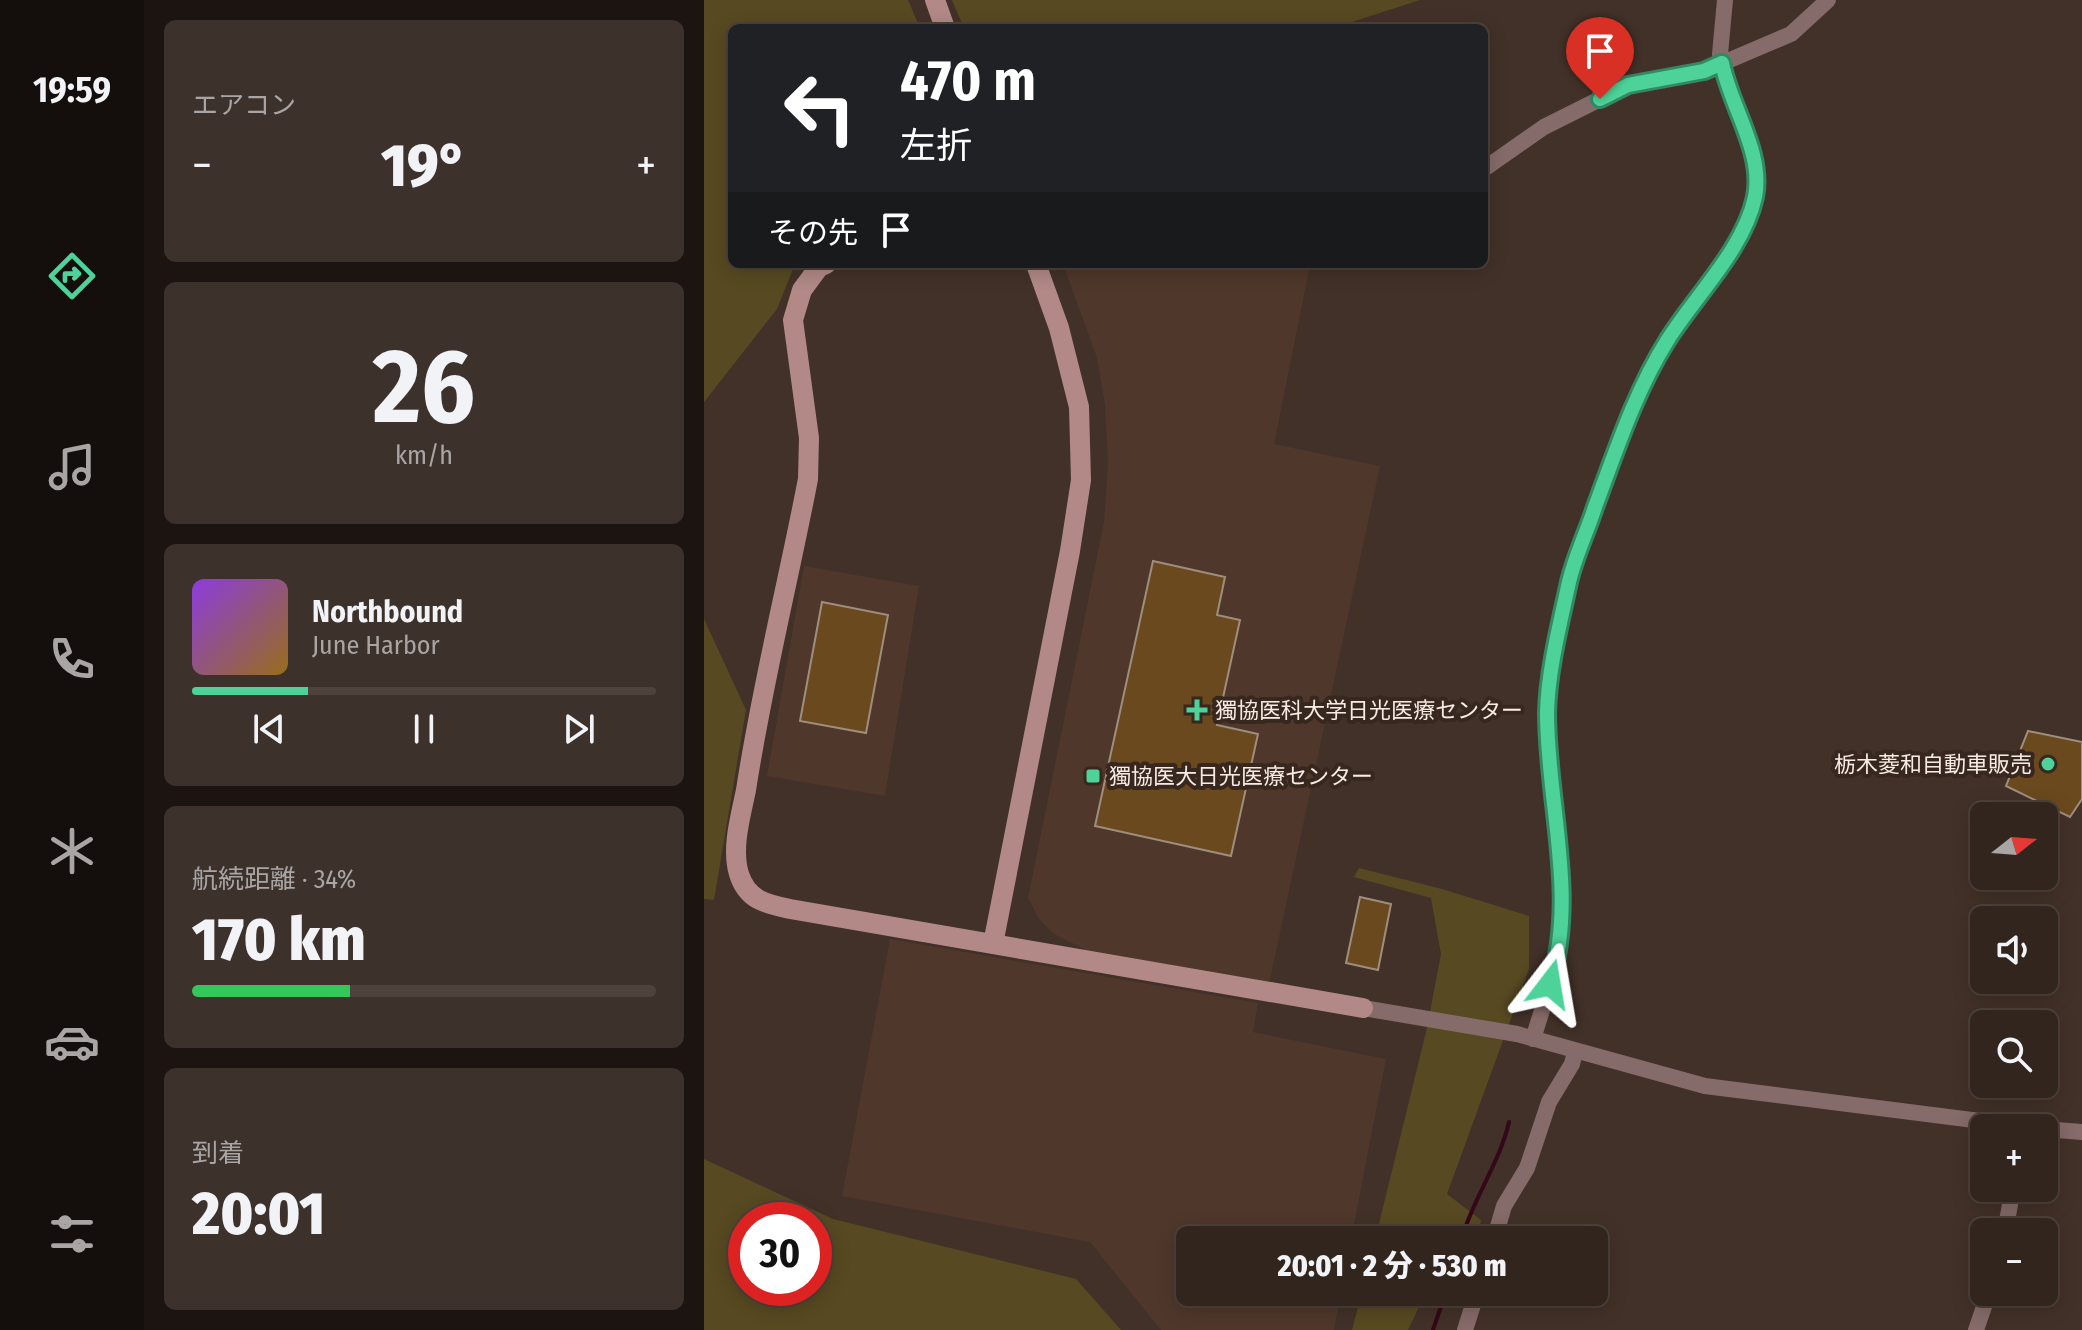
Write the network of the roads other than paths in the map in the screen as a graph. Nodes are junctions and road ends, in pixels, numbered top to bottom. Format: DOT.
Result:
graph roads {
  1 [pos="935,0"];
  2 [pos="1725,0"];
  3 [pos="1828,0"];
  4 [pos="944,24"];
  5 [pos="1722,63"];
  6 [pos="1488,166"];
  7 [pos="818,268"];
  8 [pos="1037,268"];
  9 [pos="993,944"];
  10 [pos="1363,1008"];
  11 [pos="1533,1039"];
  12 [pos="1575,1052"];
  13 [pos="1970,1120"];
  14 [pos="2058,1130"];
  15 [pos="2082,1132"];
  16 [pos="1498,1226"];
  17 [pos="1473,1306"];
  18 [pos="1984,1306"];
  19 [pos="1465,1330"];
  20 [pos="1976,1330"];
  1 -- 4 [label="street"];
  2 -- 5 [label="street"];
  3 -- 5 [label="street"];
  5 -- 6 [label="street"];
  5 -- 11 [label="street"];
  7 -- 9 [label="street"];
  8 -- 9 [label="street"];
  9 -- 10 [label="street"];
  10 -- 11 [label="street"];
  11 -- 12 [label="street"];
  12 -- 13 [label="street"];
  12 -- 16 [label="street"];
  14 -- 15 [label="street"];
  17 -- 19 [label="street"];
  18 -- 20 [label="street"];
}
